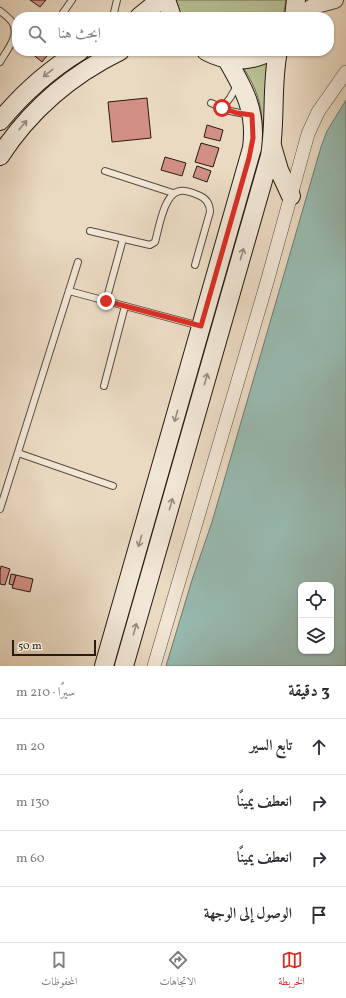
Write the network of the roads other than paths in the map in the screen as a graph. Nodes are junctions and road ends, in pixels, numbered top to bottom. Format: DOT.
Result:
graph roads {
  1 [pos="72,0"];
  2 [pos="117,0"];
  3 [pos="160,0"];
  4 [pos="166,0"];
  5 [pos="296,0"];
  6 [pos="335,0"];
  7 [pos="0,11"];
  8 [pos="64,12"];
  9 [pos="114,12"];
  10 [pos="145,12"];
  11 [pos="170,12"];
  12 [pos="295,12"];
  13 [pos="305,12"];
  14 [pos="12,23"];
  15 [pos="12,41"];
  16 [pos="72,56"];
  17 [pos="111,56"];
  18 [pos="220,56"];
  19 [pos="259,56"];
  20 [pos="277,56"];
  21 [pos="226,58"];
  22 [pos="0,62"];
  23 [pos="346,72"];
  24 [pos="239,80"];
  25 [pos="211,103"];
  26 [pos="222,108"];
  27 [pos="252,115"];
  28 [pos="0,121"];
  29 [pos="272,145"];
  30 [pos="0,156"];
  31 [pos="105,171"];
  32 [pos="173,193"];
  33 [pos="291,196"];
  34 [pos="90,230"];
  35 [pos="123,239"];
  36 [pos="78,262"];
  37 [pos="196,265"];
  38 [pos="69,291"];
  39 [pos="106,301"];
  40 [pos="126,306"];
  41 [pos="201,326"];
  42 [pos="104,386"];
  43 [pos="18,453"];
  44 [pos="113,486"];
  45 [pos="0,509"];
  46 [pos="104,666"];
  47 [pos="124,666"];
  48 [pos="154,666"];
  1 -- 8 [label="lane"];
  2 -- 9 [label="lane"];
  3 -- 10 [label="main road"];
  4 -- 11 [label="main road"];
  5 -- 12 [label="main road"];
  6 -- 13 [label="street"];
  7 -- 14 [label="lane"];
  15 -- 22 [label="lane"];
  16 -- 28 [label="main road, one-way"];
  30 -- 17 [label="main road, one-way"];
  18 -- 21 [label="main road"];
  19 -- 21 [label="main road"];
  20 -- 29 [label="main road"];
  21 -- 24 [label="main road"];
  23 -- 33 [label="street"];
  24 -- 26 [label="lane"];
  24 -- 27 [label="main road"];
  25 -- 26 [label="lane"];
  26 -- 27 [label="lane"];
  27 -- 41 [label="main road"];
  29 -- 33 [label="main road"];
  47 -- 29 [label="main road, one-way"];
  31 -- 32 [label="lane"];
  32 -- 35 [label="lane"];
  32 -- 37 [label="lane"];
  33 -- 48 [label="street"];
  34 -- 35 [label="lane"];
  35 -- 39 [label="lane"];
  36 -- 38 [label="lane"];
  38 -- 39 [label="lane"];
  38 -- 43 [label="lane"];
  39 -- 40 [label="lane"];
  40 -- 41 [label="lane"];
  40 -- 42 [label="lane"];
  41 -- 46 [label="main road, one-way"];
  43 -- 44 [label="lane"];
  43 -- 45 [label="lane"];
}
